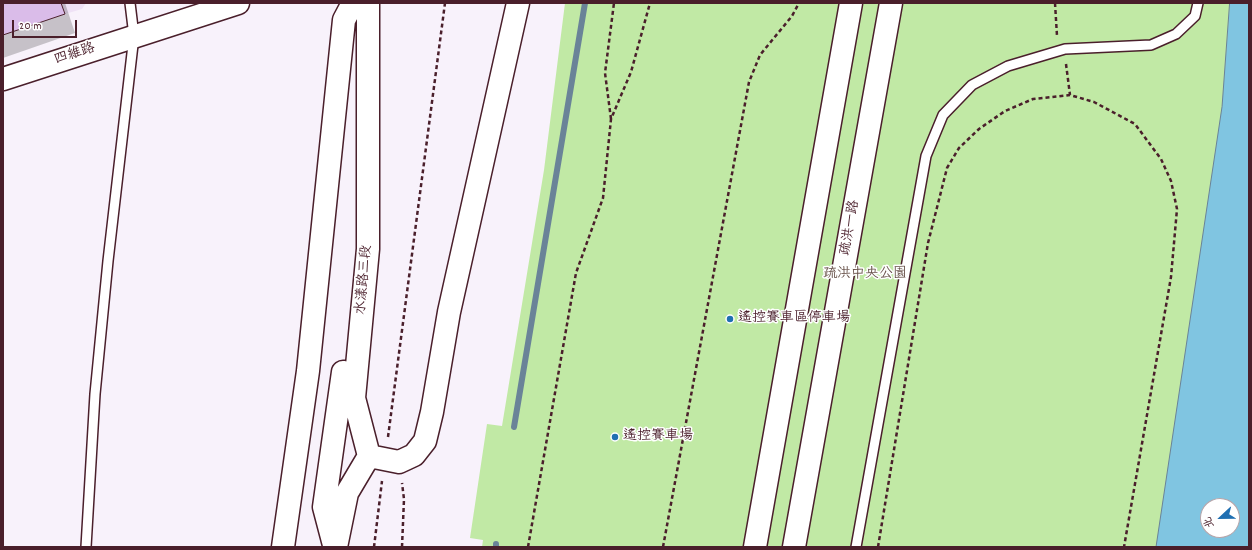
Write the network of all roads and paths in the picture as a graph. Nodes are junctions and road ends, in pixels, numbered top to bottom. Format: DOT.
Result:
graph roads {
  1 [pos="130,3"];
  2 [pos="238,3"];
  3 [pos="353,3"];
  4 [pos="368,3"];
  5 [pos="445,3"];
  6 [pos="518,3"];
  7 [pos="614,3"];
  8 [pos="650,3"];
  9 [pos="799,3"];
  10 [pos="851,3"];
  11 [pos="891,3"];
  12 [pos="1055,3"];
  13 [pos="1198,3"];
  14 [pos="134,36"];
  15 [pos="1062,50"];
  16 [pos="3,79"];
  17 [pos="1070,95"];
  18 [pos="611,119"];
  19 [pos="360,335"];
  20 [pos="384,460"];
  21 [pos="86,547"];
  22 [pos="283,547"];
  23 [pos="335,547"];
  24 [pos="374,547"];
  25 [pos="402,547"];
  26 [pos="528,547"];
  27 [pos="663,547"];
  28 [pos="755,547"];
  29 [pos="794,547"];
  30 [pos="856,547"];
  31 [pos="878,547"];
  32 [pos="1124,547"];
  1 -- 14 [label="lane"];
  2 -- 14 [label="street, 四維路"];
  3 -- 22 [label="street"];
  4 -- 19 [label="street, 水漾路三段"];
  5 -- 20 [label="path"];
  6 -- 20 [label="street"];
  7 -- 18 [label="path"];
  8 -- 18 [label="path"];
  9 -- 27 [label="path"];
  10 -- 28 [label="street"];
  11 -- 29 [label="street, 疏洪一路"];
  12 -- 15 [label="path"];
  13 -- 15 [label="lane"];
  14 -- 16 [label="street, 四維路"];
  14 -- 21 [label="lane"];
  15 -- 17 [label="path"];
  15 -- 30 [label="lane"];
  17 -- 31 [label="path"];
  17 -- 32 [label="path"];
  18 -- 26 [label="path"];
  19 -- 20 [label="street, 水漾路三段"];
  19 -- 23 [label="street"];
  20 -- 23 [label="street"];
  20 -- 24 [label="path"];
  20 -- 25 [label="path"];
}
